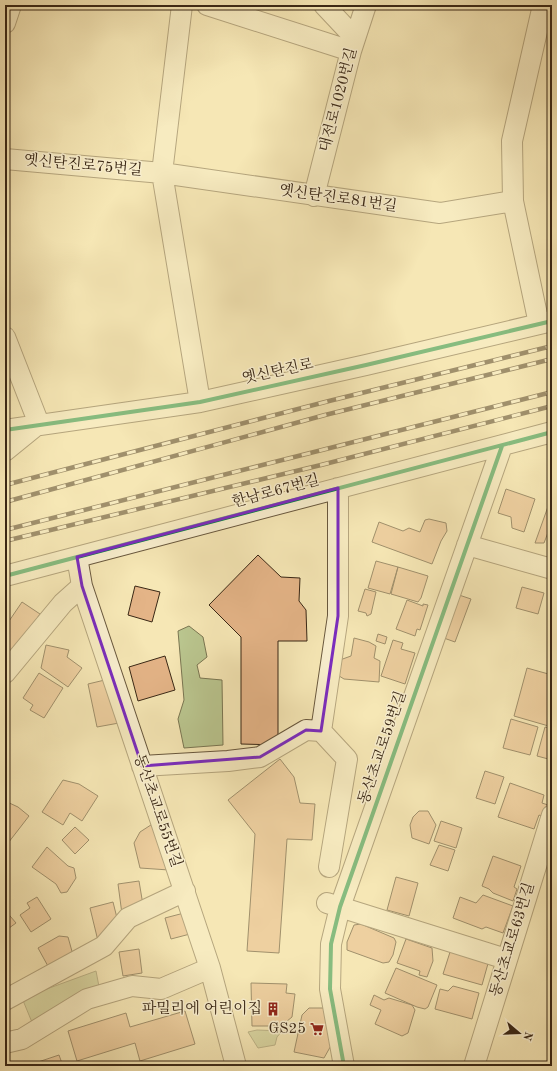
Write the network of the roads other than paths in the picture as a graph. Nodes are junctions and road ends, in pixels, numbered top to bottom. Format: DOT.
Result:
graph roads {
  1 [pos="11,5"];
  2 [pos="182,5"];
  3 [pos="207,5"];
  4 [pos="324,5"];
  5 [pos="366,5"];
  6 [pos="543,5"];
  7 [pos="5,23"];
  8 [pos="353,45"];
  9 [pos="5,159"];
  10 [pos="162,173"];
  11 [pos="314,196"];
  12 [pos="513,201"];
  13 [pos="545,322"];
  14 [pos="5,337"];
  15 [pos="200,402"];
  16 [pos="39,424"];
  17 [pos="5,430"];
  18 [pos="552,432"];
  19 [pos="502,446"];
  20 [pos="5,451"];
  21 [pos="338,488"];
  22 [pos="467,545"];
  23 [pos="77,557"];
  24 [pos="552,569"];
  25 [pos="5,576"];
  26 [pos="82,586"];
  27 [pos="5,673"];
  28 [pos="321,731"];
  29 [pos="142,766"];
  30 [pos="552,815"];
  31 [pos="329,867"];
  32 [pos="185,892"];
  33 [pos="334,905"];
  34 [pos="506,960"];
  35 [pos="210,968"];
  36 [pos="5,1000"];
  37 [pos="5,1043"];
  38 [pos="236,1066"];
  39 [pos="344,1066"];
  40 [pos="474,1066"];
  1 -- 7 [label="street"];
  2 -- 10 [label="street"];
  3 -- 8 [label="street"];
  4 -- 8 [label="street"];
  5 -- 8 [label="street, 대전로1020번길"];
  6 -- 12 [label="street"];
  8 -- 11 [label="street, 대전로1020번길"];
  9 -- 10 [label="street, 옛신탄진로75번길"];
  10 -- 11 [label="street, 옛신탄진로81번길"];
  10 -- 15 [label="street"];
  11 -- 12 [label="street, 옛신탄진로81번길"];
  12 -- 13 [label="street"];
  13 -- 15 [label="street, 옛신탄진로"];
  14 -- 16 [label="street"];
  15 -- 16 [label="street, 옛신탄진로"];
  16 -- 17 [label="street, 옛신탄진로"];
  16 -- 20 [label="street"];
  18 -- 19 [label="street, 한남로67번길"];
  19 -- 21 [label="street, 한남로67번길"];
  19 -- 22 [label="street, 동산초교로59번길"];
  21 -- 23 [label="street, 한남로67번길"];
  21 -- 28 [label="street"];
  22 -- 24 [label="street"];
  22 -- 33 [label="street, 동산초교로59번길"];
  23 -- 25 [label="street, 한남로67번길"];
  23 -- 26 [label="street, 동산초교로55번길"];
  26 -- 27 [label="street"];
  26 -- 29 [label="street, 동산초교로55번길"];
  28 -- 29 [label="street"];
  28 -- 31 [label="street"];
  29 -- 32 [label="street, 동산초교로55번길"];
  30 -- 34 [label="street, 동산초교로63번길"];
  32 -- 35 [label="street, 동산초교로55번길"];
  32 -- 36 [label="street"];
  33 -- 34 [label="street"];
  33 -- 39 [label="street, 동산초교로59번길"];
  34 -- 40 [label="street, 동산초교로63번길"];
  35 -- 37 [label="street"];
  35 -- 38 [label="street, 동산초교로55번길"];
}
